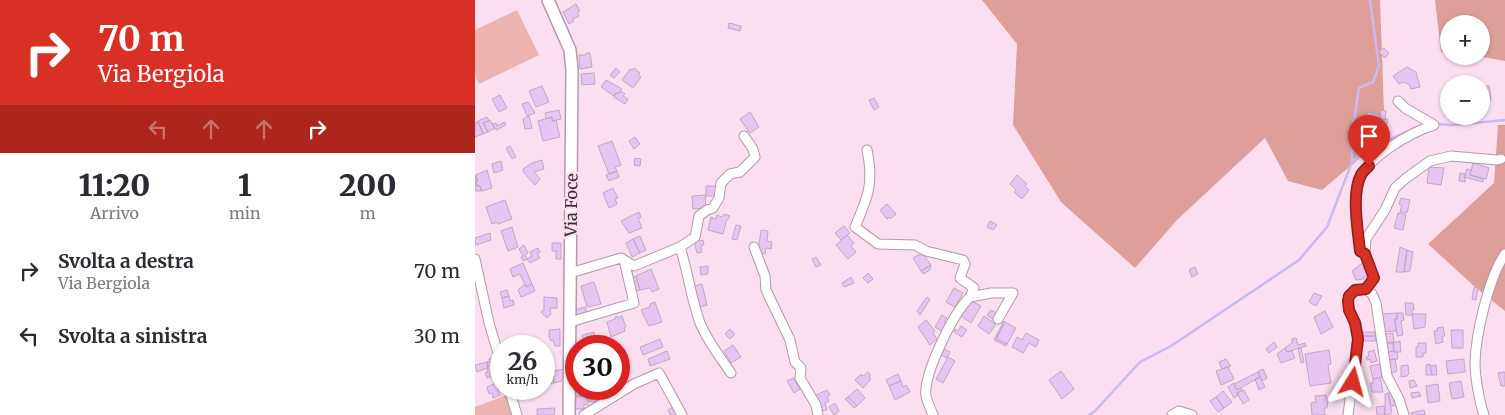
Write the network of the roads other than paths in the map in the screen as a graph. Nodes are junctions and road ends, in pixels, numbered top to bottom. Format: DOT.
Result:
graph roads {
  1 [pos="548,0"];
  2 [pos="1398,101"];
  3 [pos="745,136"];
  4 [pos="867,150"];
  5 [pos="1501,159"];
  6 [pos="680,247"];
  7 [pos="754,247"];
  8 [pos="1365,254"];
  9 [pos="1505,254"];
  10 [pos="475,259"];
  11 [pos="624,260"];
  12 [pos="570,273"];
  13 [pos="477,278"];
  14 [pos="1366,289"];
  15 [pos="970,296"];
  16 [pos="998,319"];
  17 [pos="570,322"];
  18 [pos="493,335"];
  19 [pos="731,374"];
  20 [pos="512,400"];
  21 [pos="517,415"];
  22 [pos="569,415"];
  23 [pos="584,415"];
  24 [pos="682,415"];
  25 [pos="818,415"];
  26 [pos="933,415"];
  27 [pos="1172,415"];
  28 [pos="1192,415"];
  29 [pos="1348,415"];
  30 [pos="1404,415"];
  31 [pos="1484,415"];
  1 -- 12 [label="main road, Via Foce"];
  2 -- 8 [label="street"];
  3 -- 6 [label="street"];
  4 -- 15 [label="street"];
  5 -- 8 [label="street"];
  6 -- 11 [label="street"];
  6 -- 19 [label="street"];
  7 -- 25 [label="street"];
  8 -- 14 [label="street"];
  9 -- 31 [label="street"];
  10 -- 13 [label="street"];
  11 -- 12 [label="street"];
  11 -- 17 [label="street"];
  12 -- 17 [label="main road, Via Foce"];
  13 -- 18 [label="street"];
  14 -- 29 [label="street"];
  14 -- 30 [label="street"];
  15 -- 16 [label="street"];
  15 -- 26 [label="street"];
  17 -- 22 [label="main road, Via Foce"];
  20 -- 21 [label="street"];
  23 -- 24 [label="street"];
  27 -- 28 [label="street"];
}
